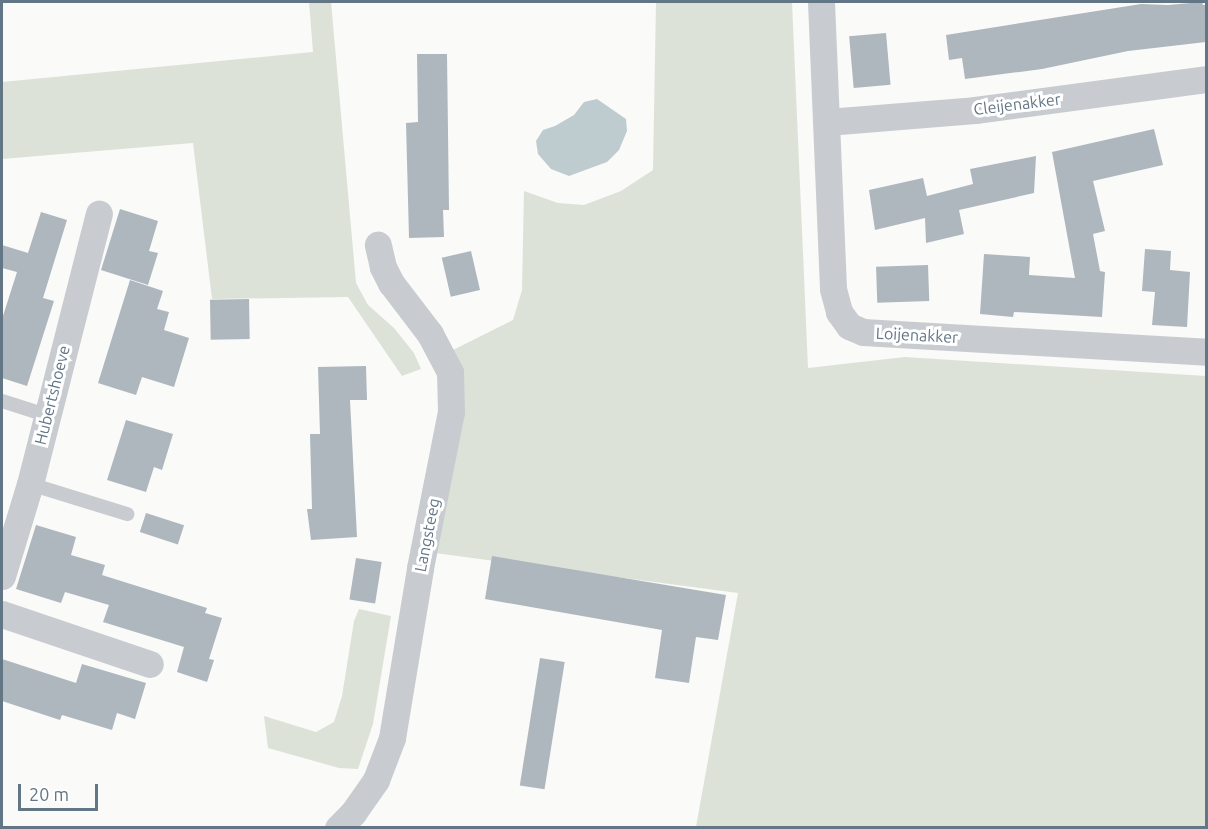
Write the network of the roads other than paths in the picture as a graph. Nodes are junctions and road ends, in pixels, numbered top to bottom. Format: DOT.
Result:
graph roads {
  1 [pos="821,2"];
  2 [pos="1206,79"];
  3 [pos="827,122"];
  4 [pos="99,214"];
  5 [pos="378,245"];
  6 [pos="1206,352"];
  7 [pos="2,401"];
  8 [pos="46,416"];
  9 [pos="30,484"];
  10 [pos="127,514"];
  11 [pos="2,576"];
  12 [pos="2,614"];
  13 [pos="150,664"];
  14 [pos="338,828"];
  1 -- 3 [label="street, Loijenakker"];
  2 -- 3 [label="street, Cleijenakker"];
  3 -- 6 [label="street, Loijenakker"];
  4 -- 8 [label="street, Hubertshoeve"];
  5 -- 14 [label="street, Langsteeg"];
  7 -- 8 [label="lane"];
  8 -- 9 [label="street, Hubertshoeve"];
  9 -- 10 [label="lane"];
  9 -- 11 [label="street, Hubertshoeve"];
  12 -- 13 [label="street"];
}
